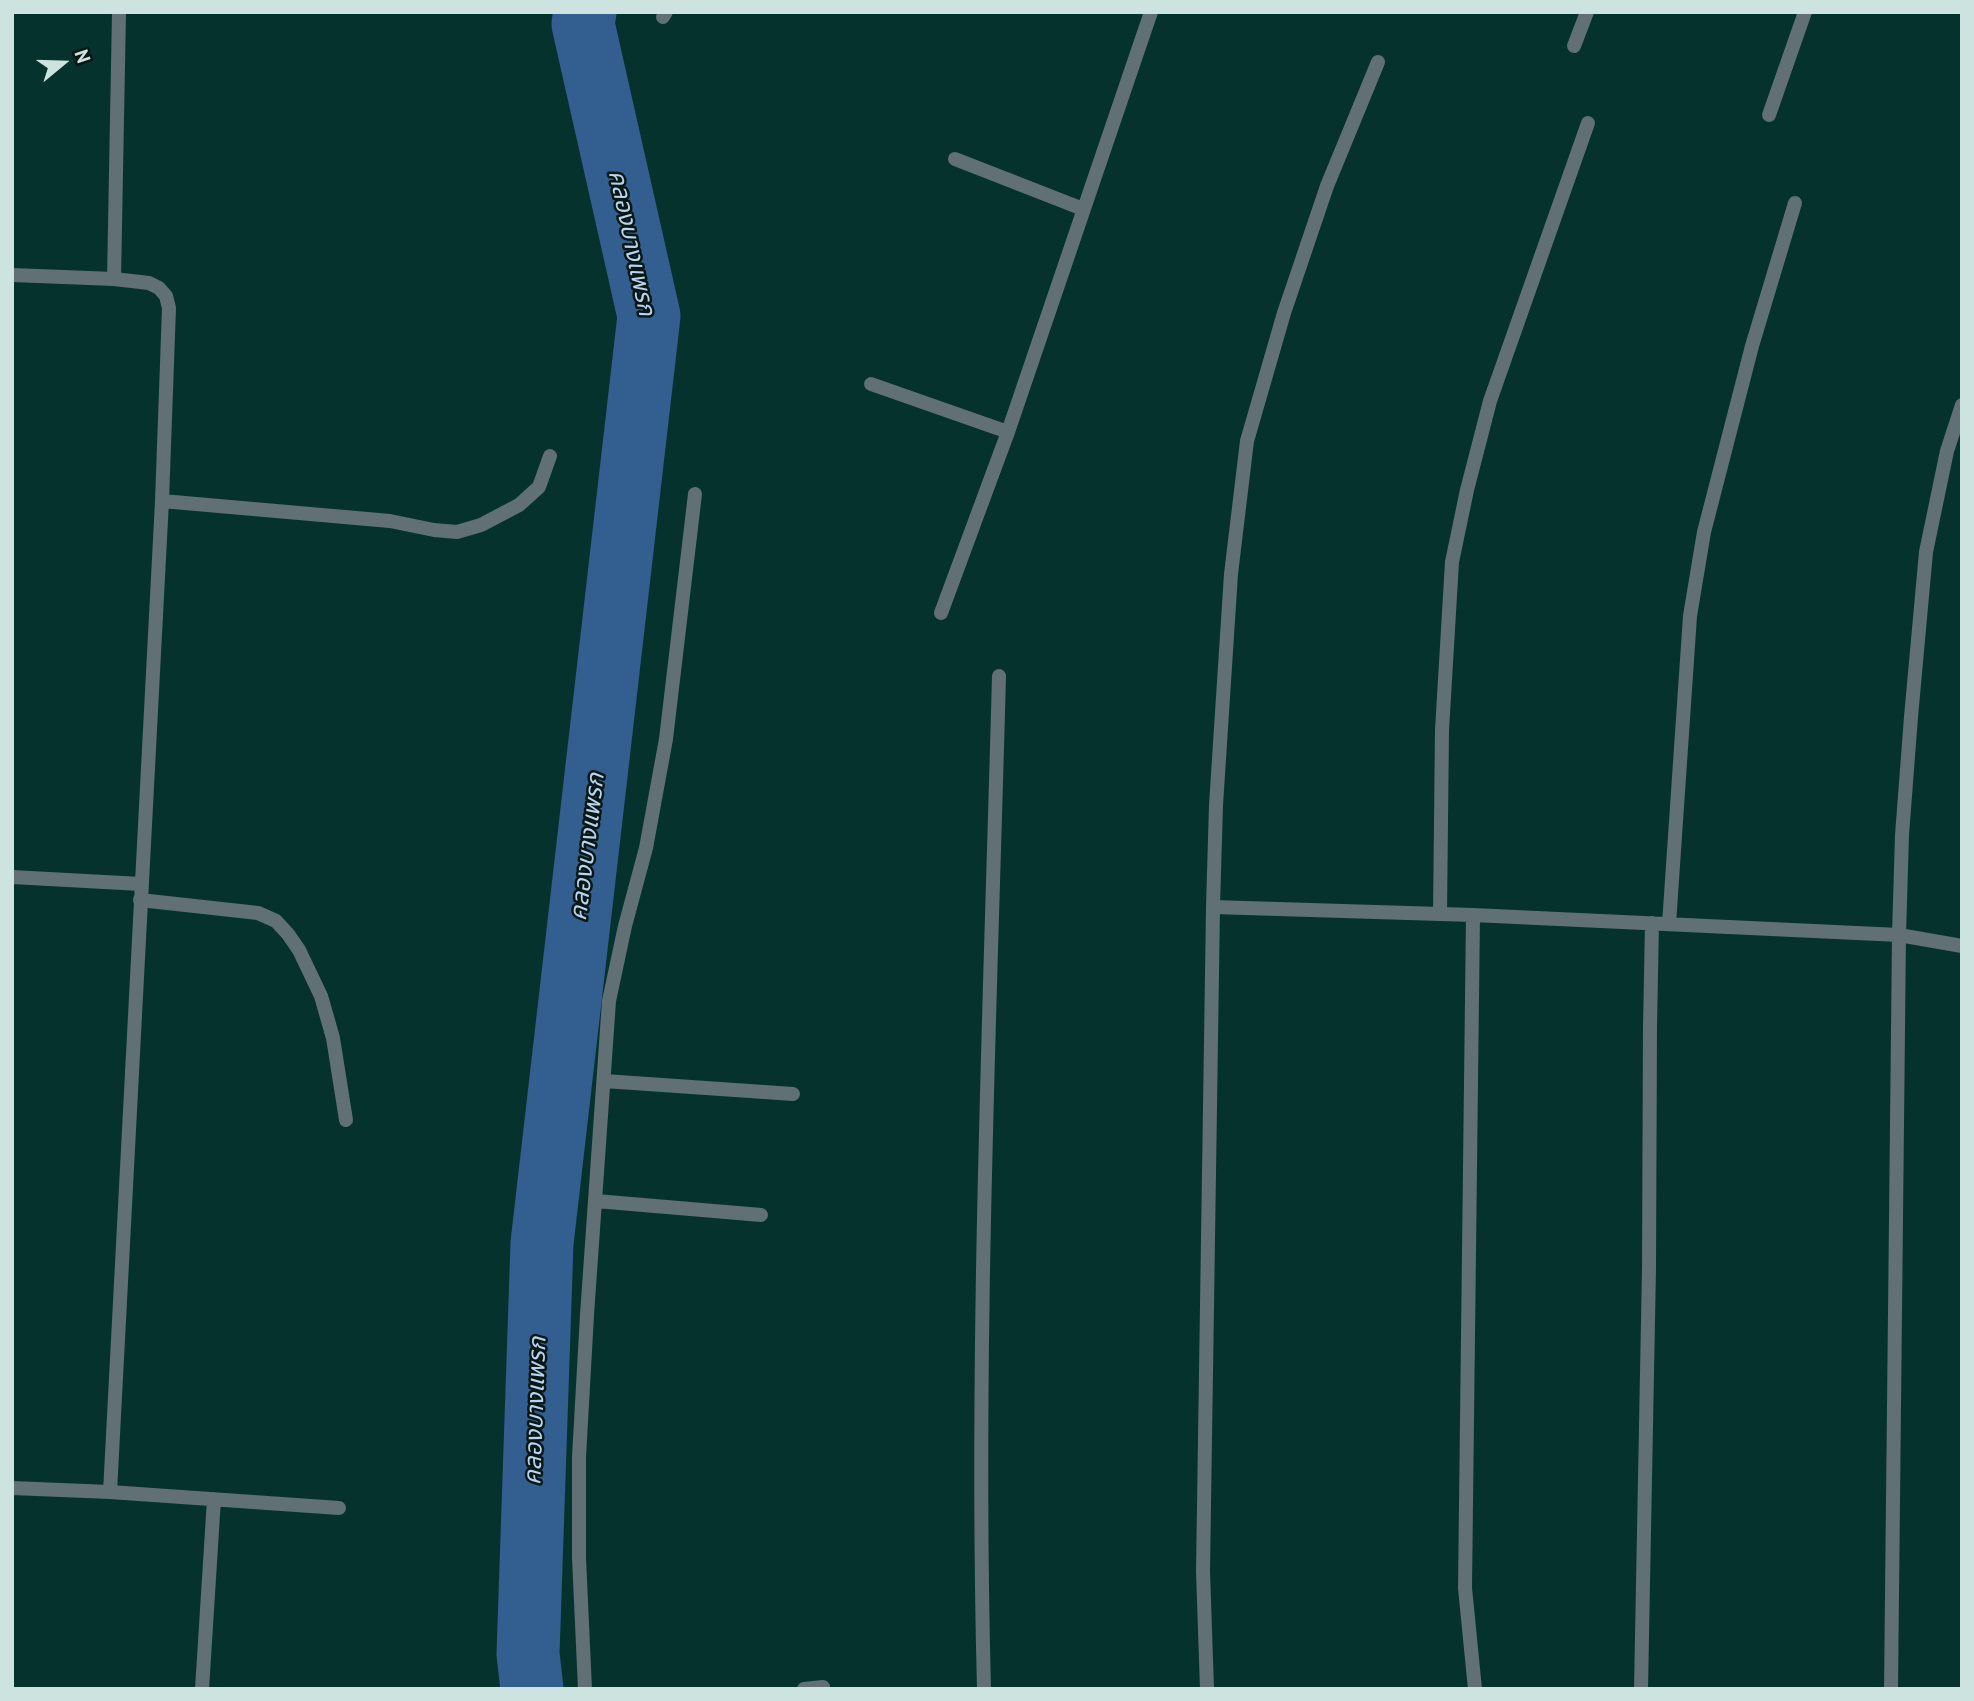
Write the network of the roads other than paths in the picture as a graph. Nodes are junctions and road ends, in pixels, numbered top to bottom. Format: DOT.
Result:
graph roads {
  1 [pos="119,12"];
  2 [pos="1152,12"];
  3 [pos="1587,12"];
  4 [pos="1805,12"];
  5 [pos="1574,46"];
  6 [pos="1378,62"];
  7 [pos="1769,115"];
  8 [pos="1588,123"];
  9 [pos="956,159"];
  10 [pos="1795,203"];
  11 [pos="1083,209"];
  12 [pos="12,275"];
  13 [pos="114,279"];
  14 [pos="871,384"];
  15 [pos="1962,405"];
  16 [pos="1008,432"];
  17 [pos="550,456"];
  18 [pos="695,494"];
  19 [pos="162,501"];
  20 [pos="941,613"];
  21 [pos="999,676"];
  22 [pos="12,877"];
  23 [pos="141,884"];
  24 [pos="141,900"];
  25 [pos="1213,907"];
  26 [pos="1440,914"];
  27 [pos="1473,915"];
  28 [pos="1652,923"];
  29 [pos="1670,924"];
  30 [pos="1899,935"];
  31 [pos="1962,946"];
  32 [pos="604,1080"];
  33 [pos="793,1094"];
  34 [pos="346,1120"];
  35 [pos="596,1200"];
  36 [pos="761,1215"];
  37 [pos="12,1488"];
  38 [pos="110,1492"];
  39 [pos="214,1499"];
  40 [pos="339,1508"];
  41 [pos="823,1687"];
  42 [pos="202,1689"];
  43 [pos="585,1689"];
  44 [pos="804,1689"];
  45 [pos="984,1689"];
  46 [pos="1207,1689"];
  47 [pos="1475,1689"];
  48 [pos="1641,1689"];
  49 [pos="1891,1689"];
  1 -- 13 [label="street"];
  2 -- 11 [label="street"];
  3 -- 5 [label="street"];
  4 -- 7 [label="street"];
  6 -- 25 [label="street"];
  8 -- 26 [label="street"];
  9 -- 11 [label="street"];
  10 -- 29 [label="street"];
  11 -- 16 [label="street"];
  12 -- 13 [label="street"];
  13 -- 19 [label="street"];
  14 -- 16 [label="street"];
  15 -- 30 [label="street"];
  16 -- 20 [label="street"];
  17 -- 19 [label="street"];
  18 -- 32 [label="street"];
  19 -- 23 [label="street"];
  21 -- 45 [label="street"];
  22 -- 23 [label="street"];
  23 -- 24 [label="street"];
  24 -- 34 [label="street"];
  24 -- 38 [label="street"];
  25 -- 26 [label="street"];
  25 -- 46 [label="street"];
  26 -- 27 [label="street"];
  27 -- 28 [label="street"];
  27 -- 47 [label="street"];
  28 -- 29 [label="street"];
  28 -- 48 [label="street"];
  29 -- 30 [label="street"];
  30 -- 31 [label="street"];
  30 -- 49 [label="street"];
  32 -- 33 [label="street"];
  32 -- 35 [label="street"];
  35 -- 36 [label="street"];
  35 -- 43 [label="street"];
  37 -- 38 [label="street"];
  38 -- 39 [label="street"];
  39 -- 40 [label="street"];
  39 -- 42 [label="street"];
  41 -- 44 [label="street"];
}
